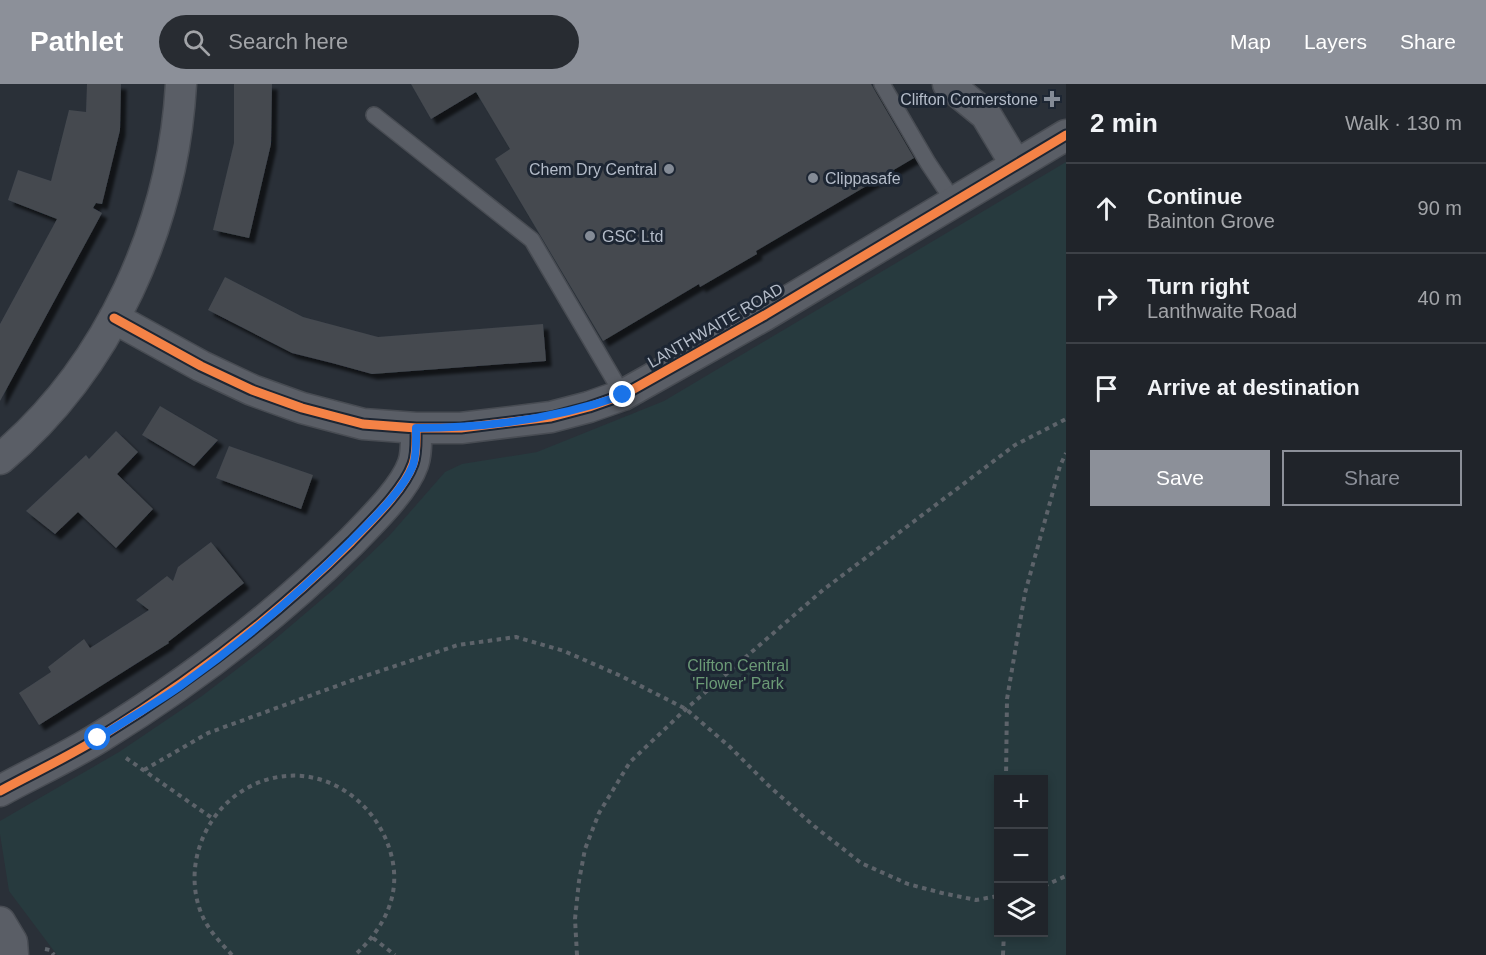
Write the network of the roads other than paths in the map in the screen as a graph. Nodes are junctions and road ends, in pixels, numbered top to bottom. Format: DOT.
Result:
graph roads {
  1 [pos="180,84"];
  2 [pos="882,84"];
  3 [pos="948,84"];
  4 [pos="374,115"];
  5 [pos="1066,135"];
  6 [pos="1016,165"];
  7 [pos="954,202"];
  8 [pos="114,318"];
  9 [pos="623,395"];
  10 [pos="416,428"];
  11 [pos="0,459"];
  12 [pos="0,791"];
  13 [pos="0,922"];
  14 [pos="12,955"];
  1 -- 8 [label="street"];
  2 -- 7 [label="lane"];
  3 -- 6 [label="street"];
  4 -- 9 [label="lane"];
  5 -- 6 [label="street, LANTHWAITE ROAD"];
  6 -- 7 [label="street, LANTHWAITE ROAD"];
  7 -- 9 [label="street, LANTHWAITE ROAD"];
  8 -- 10 [label="street, LANTHWAITE ROAD"];
  8 -- 11 [label="street"];
  9 -- 10 [label="street, LANTHWAITE ROAD"];
  10 -- 12 [label="street"];
  13 -- 14 [label="street"];
}
